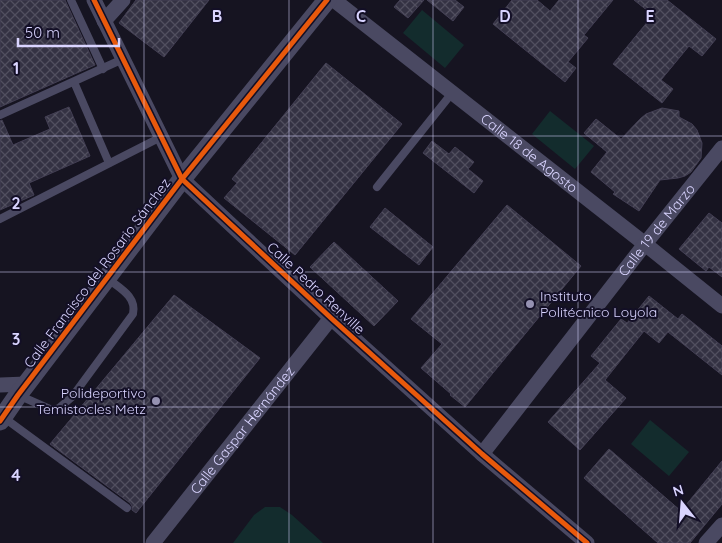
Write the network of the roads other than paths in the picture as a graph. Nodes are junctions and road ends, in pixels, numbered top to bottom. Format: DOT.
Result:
graph roads {
  1 [pos="71,0"];
  2 [pos="94,0"];
  3 [pos="123,0"];
  4 [pos="327,0"];
  5 [pos="334,0"];
  6 [pos="104,21"];
  7 [pos="123,60"];
  8 [pos="103,69"];
  9 [pos="74,82"];
  10 [pos="452,93"];
  11 [pos="0,115"];
  12 [pos="161,137"];
  13 [pos="722,148"];
  14 [pos="109,163"];
  15 [pos="182,179"];
  16 [pos="377,188"];
  17 [pos="0,219"];
  18 [pos="645,244"];
  19 [pos="107,278"];
  20 [pos="722,306"];
  21 [pos="331,318"];
  22 [pos="0,385"];
  23 [pos="22,390"];
  24 [pos="2,419"];
  25 [pos="482,454"];
  26 [pos="127,508"];
  27 [pos="722,525"];
  28 [pos="154,543"];
  29 [pos="587,543"];
  30 [pos="706,543"];
  1 -- 8 [label="lane"];
  2 -- 6 [label="street, Calle Pedro Renville"];
  3 -- 6 [label="street"];
  4 -- 15 [label="street, Calle Francisco del Rosario Sánchez"];
  5 -- 10 [label="street, Calle 18 de Agosto"];
  6 -- 7 [label="street, Calle Pedro Renville"];
  7 -- 8 [label="lane"];
  7 -- 12 [label="street, Calle Pedro Renville"];
  8 -- 9 [label="lane"];
  9 -- 11 [label="lane"];
  9 -- 14 [label="lane"];
  10 -- 16 [label="lane"];
  10 -- 18 [label="street, Calle 18 de Agosto"];
  12 -- 14 [label="lane"];
  12 -- 15 [label="street, Calle Pedro Renville"];
  13 -- 18 [label="street, Calle 19 de Marzo"];
  14 -- 17 [label="lane"];
  15 -- 19 [label="street, Calle Francisco del Rosario Sánchez"];
  15 -- 21 [label="street, Calle Pedro Renville"];
  18 -- 20 [label="street, Calle 18 de Agosto"];
  18 -- 25 [label="street, Calle 19 de Marzo"];
  19 -- 23 [label="street, Calle Francisco del Rosario Sánchez"];
  19 -- 23 [label="lane"];
  21 -- 25 [label="street, Calle Pedro Renville"];
  21 -- 28 [label="street, Calle Gaspar Hernández"];
  22 -- 23 [label="street"];
  23 -- 24 [label="street, Calle Francisco del Rosario Sánchez"];
  24 -- 26 [label="lane"];
  25 -- 29 [label="street, Calle Pedro Renville"];
  27 -- 30 [label="street"];
}
